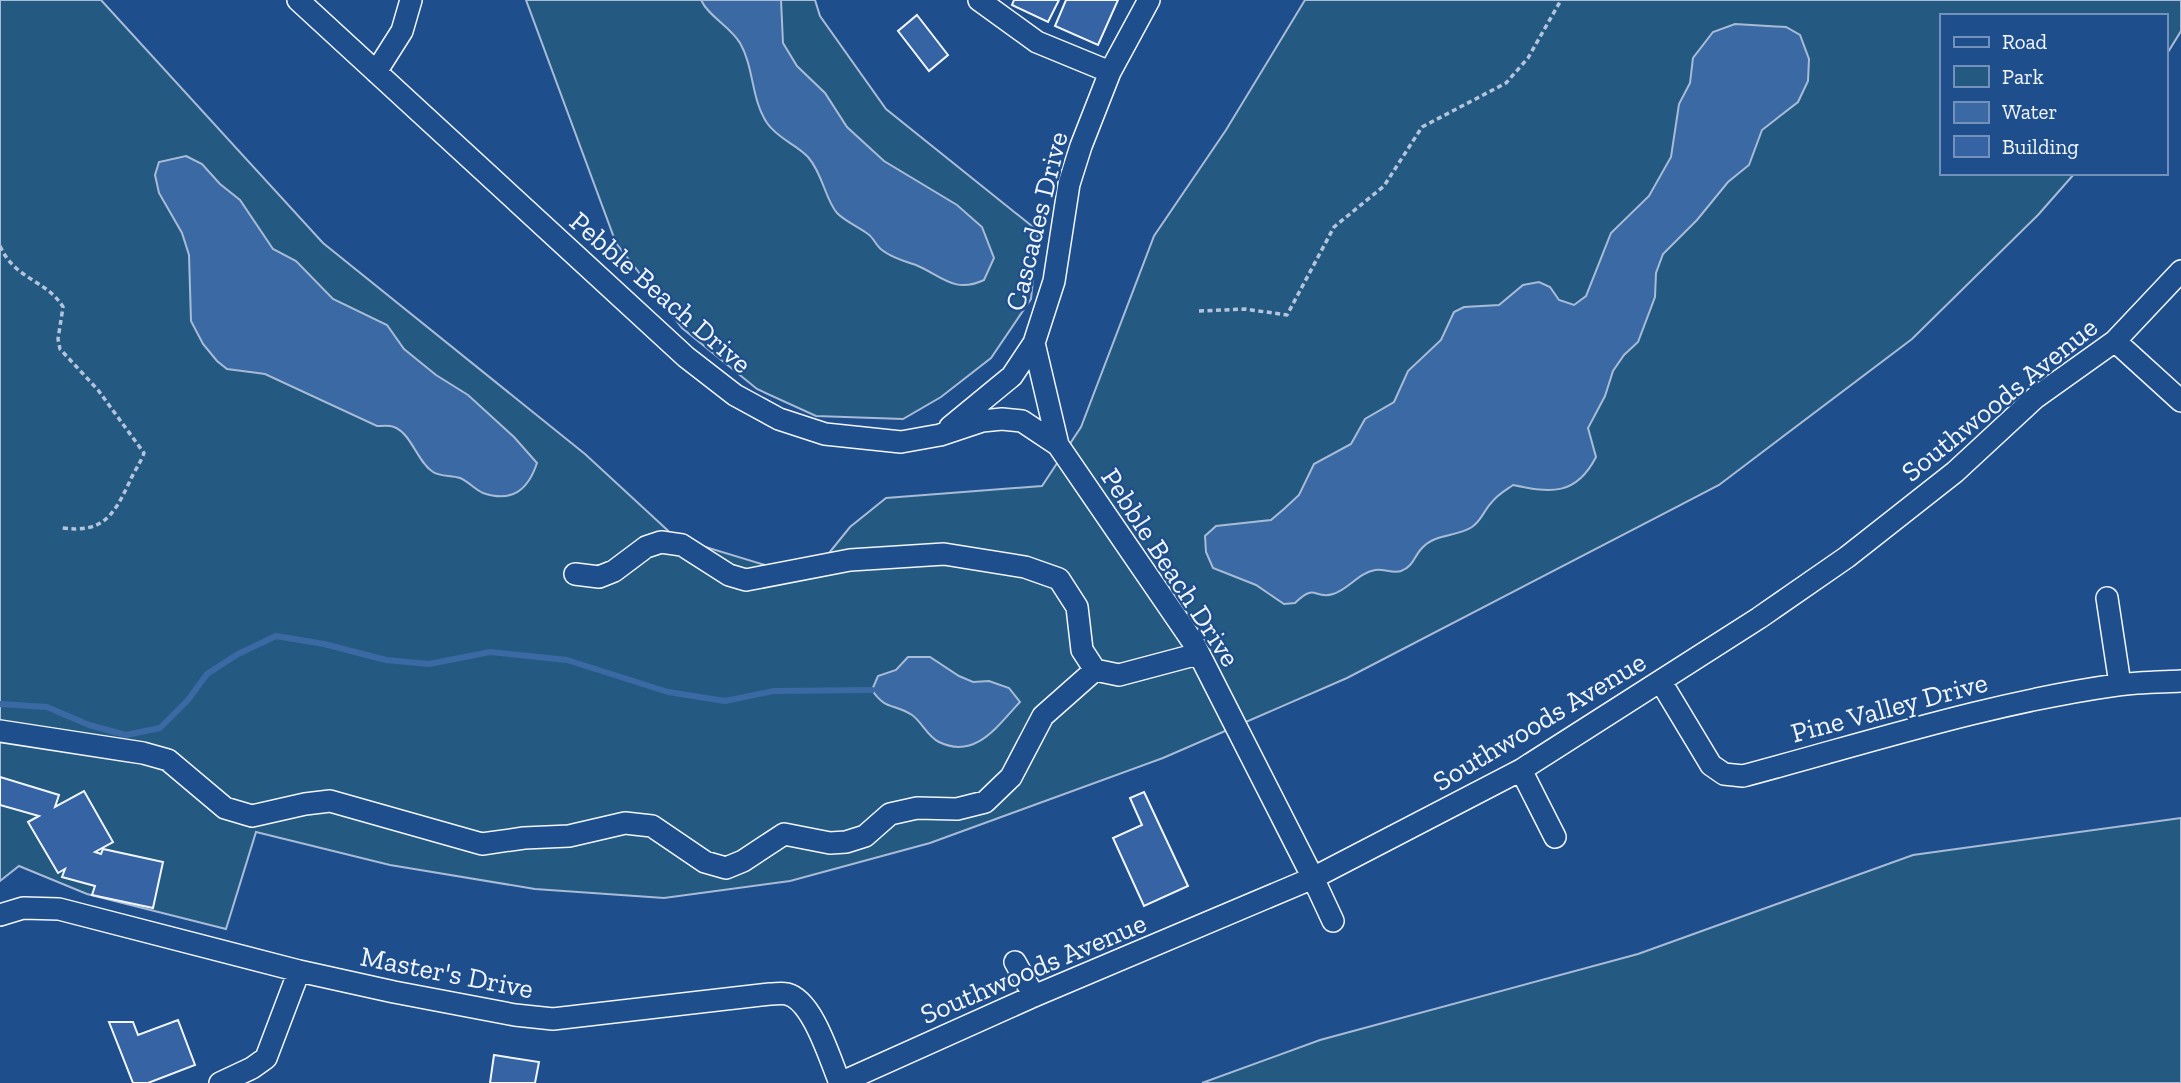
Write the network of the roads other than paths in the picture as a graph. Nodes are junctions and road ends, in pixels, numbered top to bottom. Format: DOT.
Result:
graph roads {
  1 [pos="298,0"];
  2 [pos="411,0"];
  3 [pos="979,0"];
  4 [pos="1149,0"];
  5 [pos="376,72"];
  6 [pos="1110,72"];
  7 [pos="2181,271"];
  8 [pos="2115,341"];
  9 [pos="1034,343"];
  10 [pos="2181,401"];
  11 [pos="940,435"];
  12 [pos="1058,444"];
  13 [pos="575,574"];
  14 [pos="2107,598"];
  15 [pos="1198,654"];
  16 [pos="1095,670"];
  17 [pos="2181,681"];
  18 [pos="1661,682"];
  19 [pos="2120,684"];
  20 [pos="0,731"];
  21 [pos="1521,770"];
  22 [pos="1555,837"];
  23 [pos="1313,878"];
  24 [pos="0,915"];
  25 [pos="1332,921"];
  26 [pos="1015,962"];
  27 [pos="299,971"];
  28 [pos="1034,996"];
  29 [pos="220,1083"];
  30 [pos="840,1083"];
  1 -- 5 [label="street, Pebble Beach Drive"];
  2 -- 5 [label="street"];
  3 -- 6 [label="street"];
  4 -- 6 [label="street, Cascades Drive"];
  5 -- 11 [label="street, Pebble Beach Drive"];
  6 -- 9 [label="street, Cascades Drive"];
  7 -- 8 [label="street, Southwoods Avenue"];
  8 -- 10 [label="street"];
  8 -- 18 [label="street, Southwoods Avenue"];
  9 -- 11 [label="street, Cascades Drive"];
  9 -- 12 [label="street"];
  11 -- 12 [label="street, Pebble Beach Drive"];
  12 -- 15 [label="street, Pebble Beach Drive"];
  13 -- 16 [label="street"];
  14 -- 19 [label="street"];
  15 -- 16 [label="street"];
  15 -- 23 [label="street, Pebble Beach Drive"];
  16 -- 20 [label="street"];
  17 -- 19 [label="street, Pine Valley Drive"];
  18 -- 19 [label="street, Pine Valley Drive"];
  18 -- 21 [label="street, Southwoods Avenue"];
  21 -- 22 [label="street"];
  21 -- 23 [label="street, Southwoods Avenue"];
  23 -- 25 [label="street, Pebble Beach Drive"];
  23 -- 28 [label="street, Southwoods Avenue"];
  24 -- 27 [label="street, Master's Drive"];
  26 -- 28 [label="street"];
  27 -- 29 [label="street"];
  27 -- 30 [label="street, Master's Drive"];
  28 -- 30 [label="street, Southwoods Avenue"];
}
